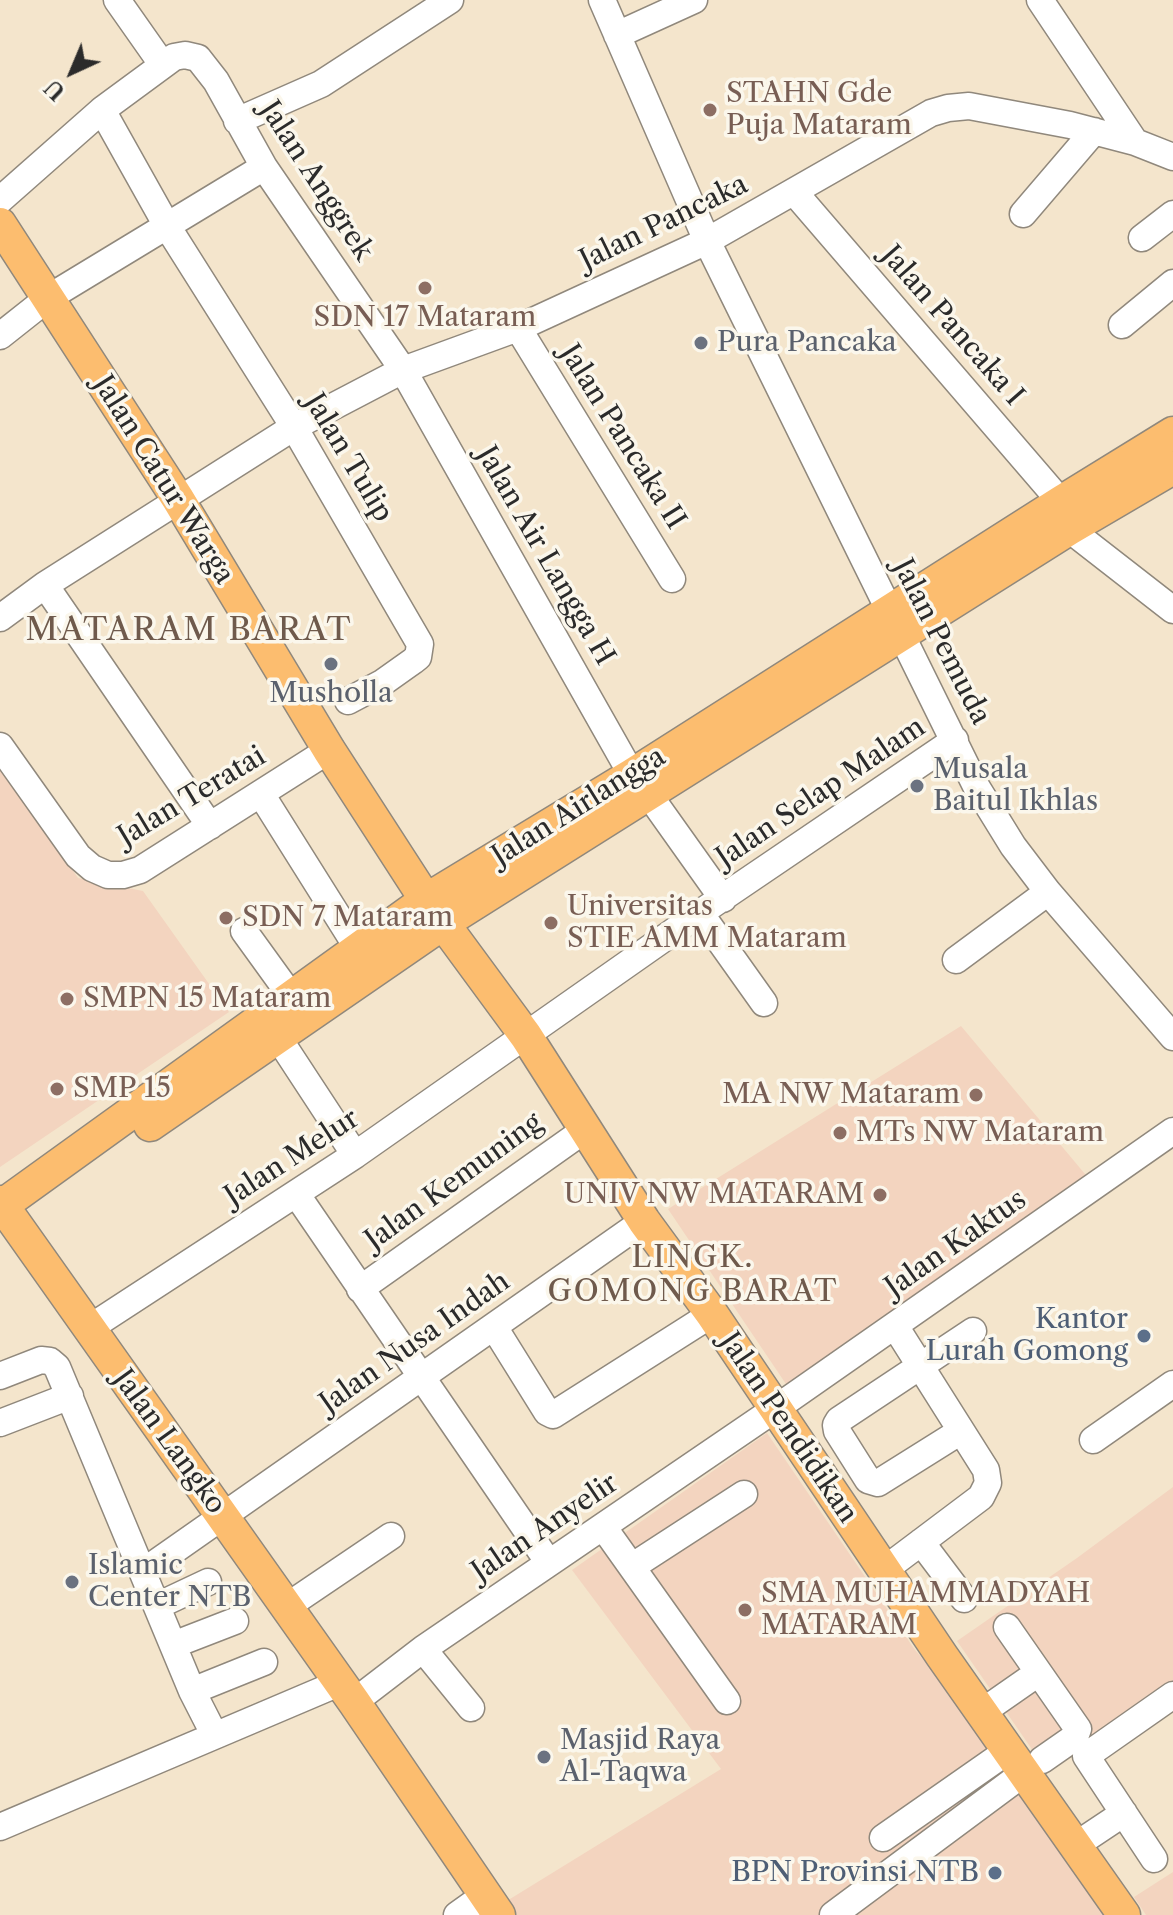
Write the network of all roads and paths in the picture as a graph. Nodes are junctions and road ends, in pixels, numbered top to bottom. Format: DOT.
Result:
graph roads {
  1 [pos="117,0"];
  2 [pos="450,0"];
  3 [pos="602,0"];
  4 [pos="694,0"];
  5 [pos="1040,0"];
  6 [pos="617,35"];
  7 [pos="162,64"];
  8 [pos="102,110"];
  9 [pos="237,121"];
  10 [pos="1094,131"];
  11 [pos="1135,142"];
  12 [pos="1173,157"];
  13 [pos="264,167"];
  14 [pos="795,193"];
  15 [pos="0,200"];
  16 [pos="1023,214"];
  17 [pos="1173,214"];
  18 [pos="0,224"];
  19 [pos="167,226"];
  20 [pos="1142,238"];
  21 [pos="707,241"];
  22 [pos="1173,283"];
  23 [pos="48,298"];
  24 [pos="1122,325"];
  25 [pos="518,328"];
  26 [pos="0,336"];
  27 [pos="403,370"];
  28 [pos="294,427"];
  29 [pos="1173,433"];
  30 [pos="1168,477"];
  31 [pos="187,494"];
  32 [pos="1065,515"];
  33 [pos="672,579"];
  34 [pos="45,585"];
  35 [pos="4,605"];
  36 [pos="1173,610"];
  37 [pos="896,623"];
  38 [pos="348,701"];
  39 [pos="955,740"];
  40 [pos="0,746"];
  41 [pos="329,750"];
  42 [pos="640,785"];
  43 [pos="261,794"];
  44 [pos="210,826"];
  45 [pos="1048,892"];
  46 [pos="711,906"];
  47 [pos="434,912"];
  48 [pos="244,931"];
  49 [pos="359,950"];
  50 [pos="956,960"];
  51 [pos="291,996"];
  52 [pos="764,1003"];
  53 [pos="277,1036"];
  54 [pos="526,1036"];
  55 [pos="1173,1037"];
  56 [pos="586,1129"];
  57 [pos="1173,1131"];
  58 [pos="355,1155"];
  59 [pos="297,1195"];
  60 [pos="3,1213"];
  61 [pos="644,1221"];
  62 [pos="360,1289"];
  63 [pos="712,1314"];
  64 [pos="895,1326"];
  65 [pos="494,1327"];
  66 [pos="88,1329"];
  67 [pos="973,1331"];
  68 [pos="919,1365"];
  69 [pos="0,1376"];
  70 [pos="420,1377"];
  71 [pos="1173,1384"];
  72 [pos="70,1396"];
  73 [pos="775,1409"];
  74 [pos="0,1423"];
  75 [pos="961,1431"];
  76 [pos="1093,1440"];
  77 [pos="744,1494"];
  78 [pos="223,1517"];
  79 [pos="604,1528"];
  80 [pos="391,1536"];
  81 [pos="921,1542"];
  82 [pos="549,1563"];
  83 [pos="633,1566"];
  84 [pos="884,1570"];
  85 [pos="143,1572"];
  86 [pos="208,1582"];
  87 [pos="964,1599"];
  88 [pos="157,1606"];
  89 [pos="286,1607"];
  90 [pos="235,1621"];
  91 [pos="1007,1627"];
  92 [pos="173,1645"];
  93 [pos="423,1649"];
  94 [pos="264,1662"];
  95 [pos="1038,1673"];
  96 [pos="192,1691"];
  97 [pos="346,1692"];
  98 [pos="1173,1695"];
  99 [pos="727,1701"];
  100 [pos="471,1708"];
  101 [pos="982,1712"];
  102 [pos="214,1734"];
  103 [pos="1025,1761"];
  104 [pos="1124,1813"];
  105 [pos="0,1827"];
  106 [pos="883,1838"];
  107 [pos="1076,1845"];
  108 [pos="1154,1859"];
  109 [pos="492,1905"];
  110 [pos="457,1915"];
  111 [pos="833,1915"];
  112 [pos="1124,1915"];
  1 -- 7 [label="street"];
  2 -- 9 [label="street"];
  3 -- 6 [label="street, Jalan Pemuda"];
  4 -- 6 [label="street"];
  5 -- 11 [label="street"];
  6 -- 21 [label="street, Jalan Pemuda"];
  7 -- 8 [label="street"];
  7 -- 9 [label="street, Jalan Anggrek"];
  8 -- 15 [label="street"];
  8 -- 19 [label="street, Jalan Tulip"];
  9 -- 13 [label="street, Jalan Anggrek"];
  10 -- 11 [label="street, Jalan Pancaka"];
  10 -- 14 [label="street, Jalan Pancaka"];
  10 -- 16 [label="street"];
  11 -- 12 [label="street, Jalan Pancaka"];
  13 -- 19 [label="street"];
  13 -- 27 [label="street, Jalan Anggrek"];
  14 -- 21 [label="street, Jalan Pancaka"];
  14 -- 32 [label="street, Jalan Pancaka I"];
  17 -- 20 [label="street"];
  18 -- 23 [label="main road, Jalan Catur Warga"];
  19 -- 23 [label="street"];
  19 -- 28 [label="street, Jalan Tulip"];
  21 -- 25 [label="street, Jalan Pancaka"];
  21 -- 37 [label="street, Jalan Pemuda"];
  22 -- 24 [label="street"];
  23 -- 26 [label="street"];
  23 -- 31 [label="main road, Jalan Catur Warga"];
  25 -- 27 [label="street, Jalan Pancaka"];
  25 -- 33 [label="street, Jalan Pancaka II"];
  27 -- 28 [label="street, Jalan Pancaka"];
  27 -- 42 [label="street, Jalan Air Langga H"];
  28 -- 31 [label="street, Jalan Pancaka"];
  28 -- 38 [label="street, Jalan Tulip"];
  29 -- 32 [label="main road, Jalan Airlangga"];
  30 -- 32 [label="main road, Jalan Airlangga"];
  31 -- 34 [label="street, Jalan Pancaka"];
  31 -- 41 [label="main road, Jalan Catur Warga"];
  32 -- 36 [label="street, Jalan Pancaka I"];
  32 -- 37 [label="main road, Jalan Airlangga"];
  34 -- 35 [label="street, Jalan Pancaka"];
  34 -- 44 [label="street"];
  37 -- 39 [label="street, Jalan Pemuda"];
  37 -- 42 [label="main road, Jalan Airlangga"];
  39 -- 45 [label="street, Jalan Pemuda"];
  39 -- 46 [label="street, Jalan Selap Malam"];
  40 -- 44 [label="street, Jalan Teratai"];
  41 -- 43 [label="street, Jalan Teratai"];
  41 -- 47 [label="main road, Jalan Catur Warga"];
  42 -- 46 [label="street, Jalan Air Langga H"];
  42 -- 47 [label="main road, Jalan Airlangga"];
  43 -- 44 [label="street, Jalan Teratai"];
  43 -- 49 [label="street"];
  45 -- 50 [label="street"];
  45 -- 55 [label="street, Jalan Pemuda"];
  46 -- 52 [label="street, Jalan Air Langga H"];
  46 -- 54 [label="street, Jalan Selap Malam"];
  47 -- 49 [label="main road, Jalan Airlangga"];
  47 -- 53 [label="main road, Jalan Airlangga"];
  47 -- 54 [label="main road, Jalan Pendidikan"];
  48 -- 51 [label="street"];
  49 -- 51 [label="main road, Jalan Airlangga"];
  51 -- 60 [label="main road, Jalan Airlangga"];
  53 -- 58 [label="street"];
  53 -- 60 [label="main road, Jalan Airlangga"];
  54 -- 56 [label="main road, Jalan Pendidikan"];
  54 -- 58 [label="street, Jalan Melur"];
  56 -- 61 [label="main road, Jalan Pendidikan"];
  56 -- 62 [label="street, Jalan Kemuning"];
  57 -- 64 [label="street, Jalan Kaktus"];
  58 -- 59 [label="street, Jalan Melur"];
  59 -- 62 [label="street"];
  59 -- 66 [label="street, Jalan Melur"];
  60 -- 66 [label="main road, Jalan Langko"];
  61 -- 63 [label="main road, Jalan Pendidikan"];
  61 -- 65 [label="street, Jalan Nusa Indah"];
  62 -- 70 [label="street"];
  63 -- 65 [label="street"];
  63 -- 73 [label="main road, Jalan Pendidikan"];
  64 -- 68 [label="street"];
  64 -- 73 [label="street, Jalan Kaktus"];
  65 -- 70 [label="street, Jalan Nusa Indah"];
  66 -- 78 [label="main road, Jalan Langko"];
  67 -- 68 [label="street"];
  68 -- 75 [label="street"];
  68 -- 75 [label="street"];
  69 -- 72 [label="street"];
  70 -- 78 [label="street, Jalan Nusa Indah"];
  70 -- 82 [label="street"];
  71 -- 76 [label="street"];
  72 -- 74 [label="street"];
  72 -- 85 [label="street"];
  73 -- 79 [label="street, Jalan Anyelir"];
  73 -- 84 [label="main road, Jalan Pendidikan"];
  75 -- 81 [label="street"];
  77 -- 83 [label="street"];
  78 -- 85 [label="street, Jalan Nusa Indah"];
  78 -- 89 [label="main road, Jalan Langko"];
  79 -- 82 [label="street, Jalan Anyelir"];
  79 -- 83 [label="street"];
  80 -- 89 [label="street"];
  81 -- 84 [label="street"];
  81 -- 87 [label="street"];
  82 -- 93 [label="street, Jalan Anyelir"];
  83 -- 99 [label="street"];
  84 -- 101 [label="main road, Jalan Pendidikan"];
  85 -- 88 [label="street"];
  86 -- 88 [label="street"];
  88 -- 92 [label="street"];
  89 -- 97 [label="main road, Jalan Langko"];
  90 -- 92 [label="street"];
  91 -- 95 [label="street"];
  92 -- 96 [label="street"];
  93 -- 97 [label="street, Jalan Anyelir"];
  93 -- 100 [label="street"];
  94 -- 96 [label="street"];
  95 -- 101 [label="street"];
  95 -- 103 [label="street"];
  96 -- 102 [label="street"];
  97 -- 102 [label="street, Jalan Anyelir"];
  97 -- 109 [label="main road, Jalan Langko"];
  98 -- 104 [label="street"];
  101 -- 103 [label="main road, Jalan Pendidikan"];
  102 -- 105 [label="street, Jalan Anyelir"];
  103 -- 106 [label="street"];
  103 -- 107 [label="main road, Jalan Pendidikan"];
  103 -- 111 [label="street"];
  104 -- 107 [label="street"];
  104 -- 108 [label="street"];
  107 -- 112 [label="main road, Jalan Pendidikan"];
  109 -- 110 [label="street"];
}
